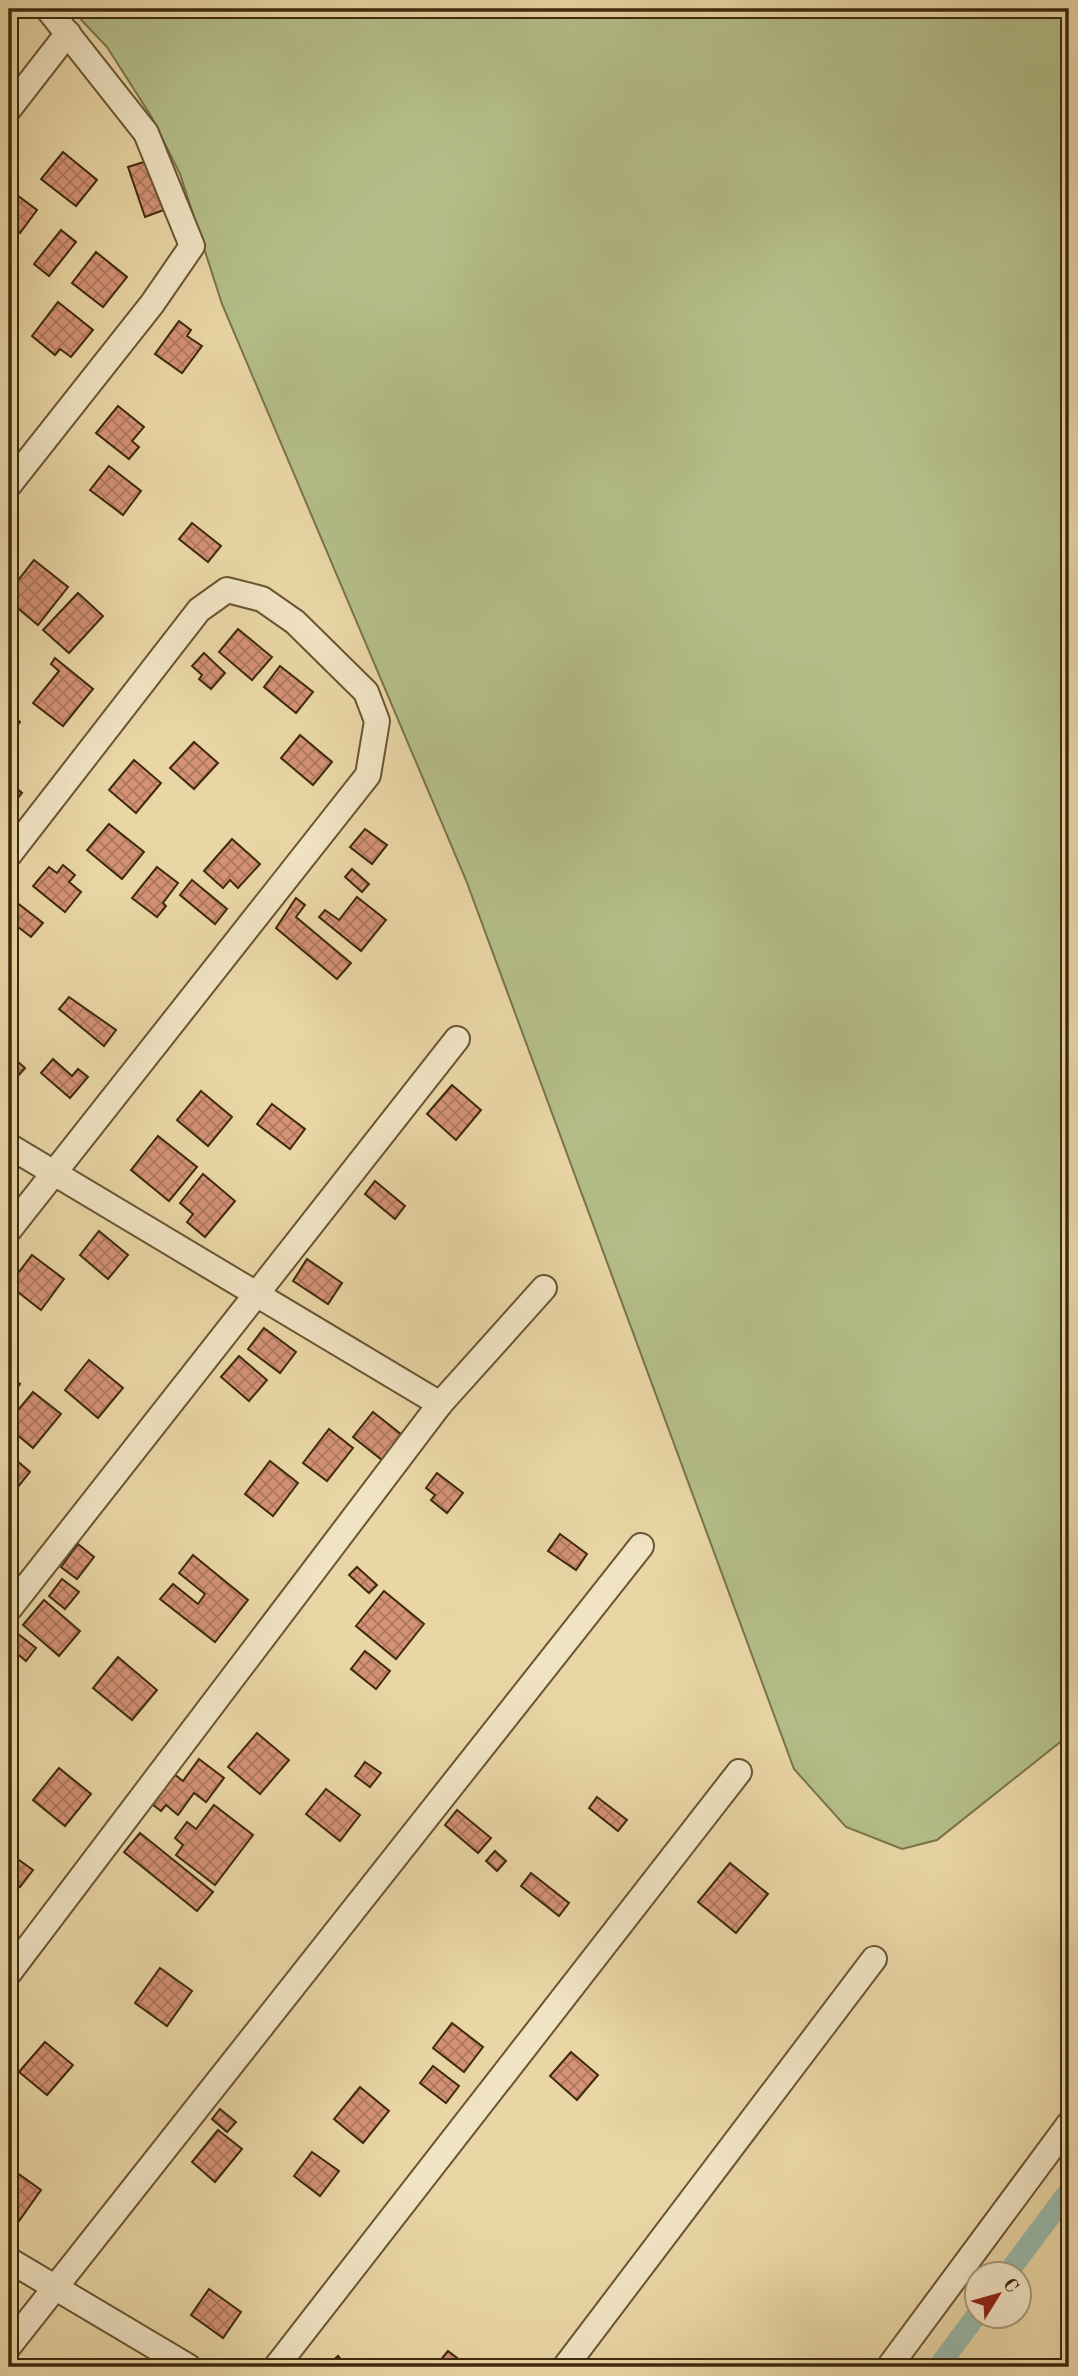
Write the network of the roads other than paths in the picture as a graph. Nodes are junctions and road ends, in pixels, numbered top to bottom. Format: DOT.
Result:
graph roads {
  1 [pos="48,9"];
  2 [pos="68,33"];
  3 [pos="9,109"];
  4 [pos="9,485"];
  5 [pos="9,855"];
  6 [pos="457,1039"];
  7 [pos="9,1146"];
  8 [pos="54,1173"];
  9 [pos="9,1230"];
  10 [pos="544,1288"];
  11 [pos="257,1294"];
  12 [pos="440,1404"];
  13 [pos="640,1546"];
  14 [pos="9,1609"];
  15 [pos="739,1772"];
  16 [pos="874,1959"];
  17 [pos="9,1973"];
  18 [pos="1069,2124"];
  19 [pos="9,2260"];
  20 [pos="55,2287"];
  21 [pos="9,2346"];
  22 [pos="188,2367"];
  23 [pos="276,2367"];
  24 [pos="565,2367"];
  25 [pos="889,2367"];
  1 -- 2 [label="street"];
  2 -- 3 [label="street"];
  2 -- 4 [label="street"];
  5 -- 8 [label="street"];
  6 -- 11 [label="street"];
  7 -- 8 [label="street"];
  8 -- 9 [label="street"];
  8 -- 11 [label="street"];
  10 -- 12 [label="street"];
  11 -- 12 [label="street"];
  11 -- 14 [label="street"];
  12 -- 17 [label="street"];
  13 -- 20 [label="street"];
  15 -- 23 [label="street"];
  16 -- 24 [label="street"];
  18 -- 25 [label="street"];
  19 -- 20 [label="street"];
  20 -- 21 [label="street"];
  20 -- 22 [label="street"];
}
